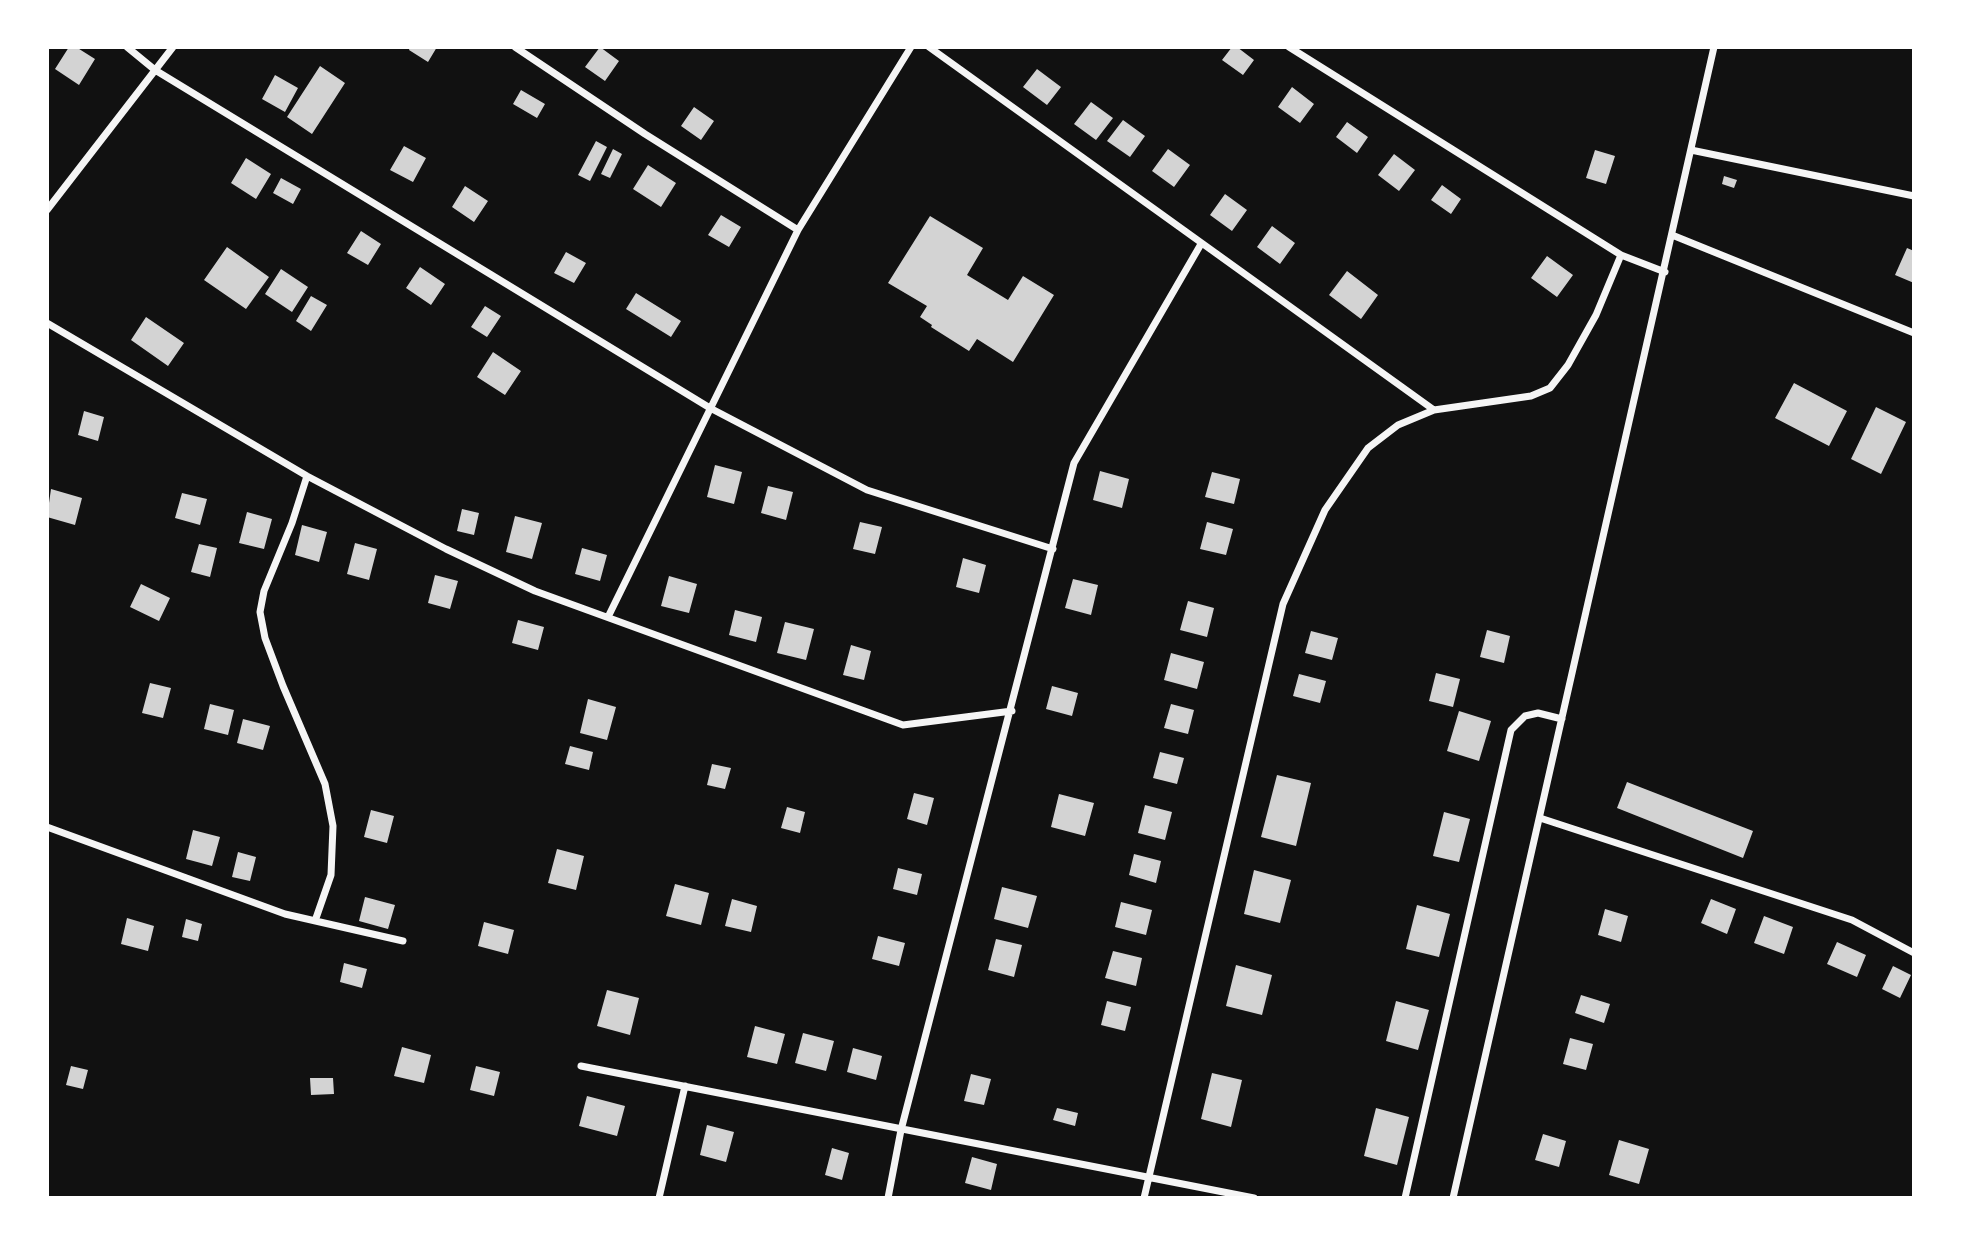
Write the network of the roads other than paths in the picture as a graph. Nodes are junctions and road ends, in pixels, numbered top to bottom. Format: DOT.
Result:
graph roads {
  1 [pos="127,47"];
  2 [pos="173,47"];
  3 [pos="515,47"];
  4 [pos="911,47"];
  5 [pos="929,47"];
  6 [pos="1289,47"];
  7 [pos="1714,47"];
  8 [pos="155,70"];
  9 [pos="1691,150"];
  10 [pos="1914,197"];
  11 [pos="47,210"];
  12 [pos="798,230"];
  13 [pos="1672,235"];
  14 [pos="1201,244"];
  15 [pos="1621,255"];
  16 [pos="1665,272"];
  17 [pos="47,323"];
  18 [pos="1914,333"];
  19 [pos="710,408"];
  20 [pos="1434,410"];
  21 [pos="307,476"];
  22 [pos="1053,549"];
  23 [pos="609,615"];
  24 [pos="1013,711"];
  25 [pos="1562,719"];
  26 [pos="1539,818"];
  27 [pos="47,827"];
  28 [pos="315,921"];
  29 [pos="403,941"];
  30 [pos="1914,953"];
  31 [pos="580,1066"];
  32 [pos="685,1086"];
  33 [pos="901,1130"];
  34 [pos="1149,1177"];
  35 [pos="659,1198"];
  36 [pos="888,1198"];
  37 [pos="1144,1198"];
  38 [pos="1254,1198"];
  39 [pos="1405,1198"];
  40 [pos="1453,1198"];
  1 -- 8 [label="street"];
  2 -- 8 [label="street"];
  3 -- 12 [label="street"];
  4 -- 12 [label="street"];
  5 -- 14 [label="street"];
  6 -- 15 [label="street"];
  7 -- 9 [label="street"];
  8 -- 11 [label="street"];
  8 -- 19 [label="street"];
  9 -- 10 [label="street"];
  9 -- 13 [label="street"];
  12 -- 19 [label="street"];
  13 -- 16 [label="street"];
  13 -- 18 [label="street"];
  14 -- 20 [label="street"];
  14 -- 22 [label="street"];
  15 -- 16 [label="street"];
  15 -- 20 [label="street"];
  16 -- 25 [label="street"];
  17 -- 21 [label="street"];
  19 -- 22 [label="street"];
  19 -- 23 [label="street"];
  20 -- 34 [label="street"];
  21 -- 23 [label="street"];
  21 -- 28 [label="street"];
  22 -- 24 [label="street"];
  23 -- 24 [label="street"];
  24 -- 33 [label="street"];
  25 -- 26 [label="street"];
  25 -- 39 [label="street"];
  26 -- 30 [label="street"];
  26 -- 40 [label="street"];
  27 -- 28 [label="street"];
  28 -- 29 [label="street"];
  31 -- 32 [label="street"];
  32 -- 33 [label="street"];
  32 -- 35 [label="street"];
  33 -- 34 [label="street"];
  33 -- 36 [label="street"];
  34 -- 37 [label="street"];
  34 -- 38 [label="street"];
}
